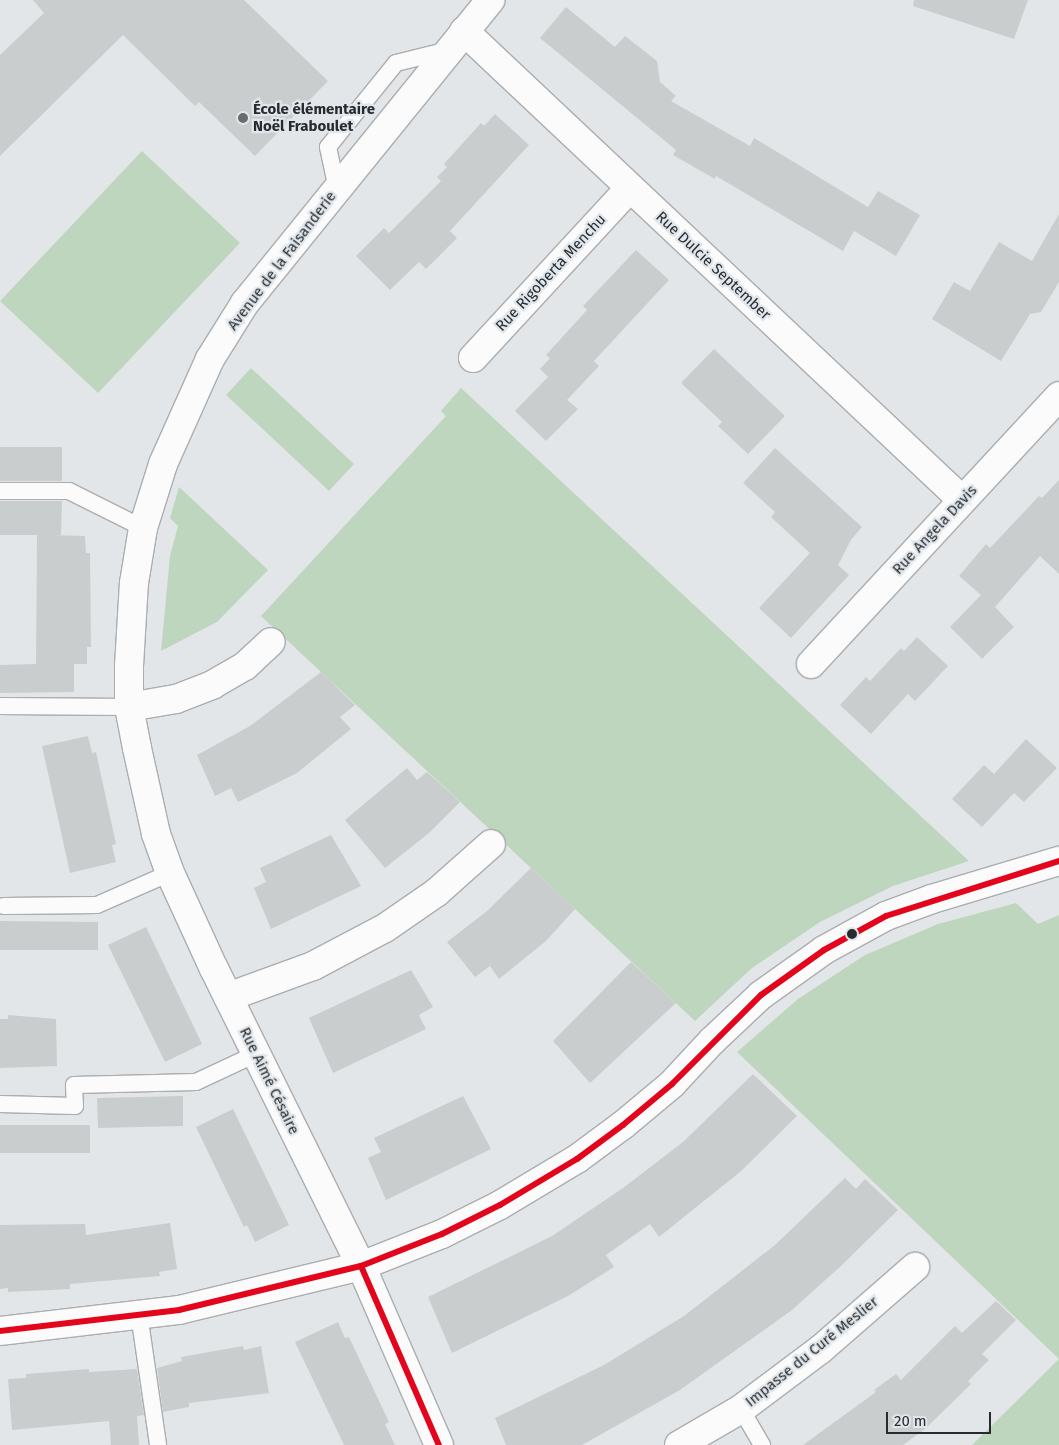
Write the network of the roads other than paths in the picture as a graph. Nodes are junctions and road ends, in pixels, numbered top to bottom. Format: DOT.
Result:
graph roads {
  1 [pos="490,0"];
  2 [pos="456,41"];
  3 [pos="630,188"];
  4 [pos="473,358"];
  5 [pos="1059,396"];
  6 [pos="0,491"];
  7 [pos="962,500"];
  8 [pos="143,528"];
  9 [pos="272,642"];
  10 [pos="811,664"];
  11 [pos="0,706"];
  12 [pos="129,707"];
  13 [pos="491,844"];
  14 [pos="1059,861"];
  15 [pos="170,873"];
  16 [pos="4,906"];
  17 [pos="228,997"];
  18 [pos="256,1054"];
  19 [pos="0,1104"];
  20 [pos="361,1266"];
  21 [pos="915,1267"];
  22 [pos="139,1314"];
  23 [pos="0,1331"];
  24 [pos="741,1409"];
  25 [pos="158,1445"];
  26 [pos="439,1445"];
  27 [pos="679,1445"];
  28 [pos="762,1445"];
  1 -- 2 [label="street, Avenue de la Faisanderie"];
  2 -- 3 [label="street, Rue Dulcie September"];
  2 -- 8 [label="street, Avenue de la Faisanderie"];
  3 -- 4 [label="street, Rue Rigoberta Menchu"];
  3 -- 7 [label="street, Rue Dulcie September"];
  5 -- 7 [label="street, Rue Angela Davis"];
  6 -- 8 [label="lane"];
  7 -- 10 [label="street, Rue Angela Davis"];
  8 -- 12 [label="street, Avenue de la Faisanderie"];
  9 -- 12 [label="street"];
  11 -- 12 [label="lane"];
  12 -- 15 [label="street, Rue Aimé Césaire"];
  13 -- 17 [label="street"];
  14 -- 20 [label="street"];
  15 -- 16 [label="lane"];
  15 -- 17 [label="street, Rue Aimé Césaire"];
  17 -- 18 [label="street, Rue Aimé Césaire"];
  18 -- 19 [label="lane"];
  18 -- 20 [label="street, Rue Aimé Césaire"];
  20 -- 22 [label="street"];
  20 -- 26 [label="street, Rue Aimé Césaire"];
  21 -- 24 [label="street, Impasse du Curé Meslier"];
  22 -- 23 [label="street"];
  22 -- 25 [label="lane"];
  24 -- 27 [label="street, Impasse du Curé Meslier"];
  24 -- 28 [label="lane"];
}
